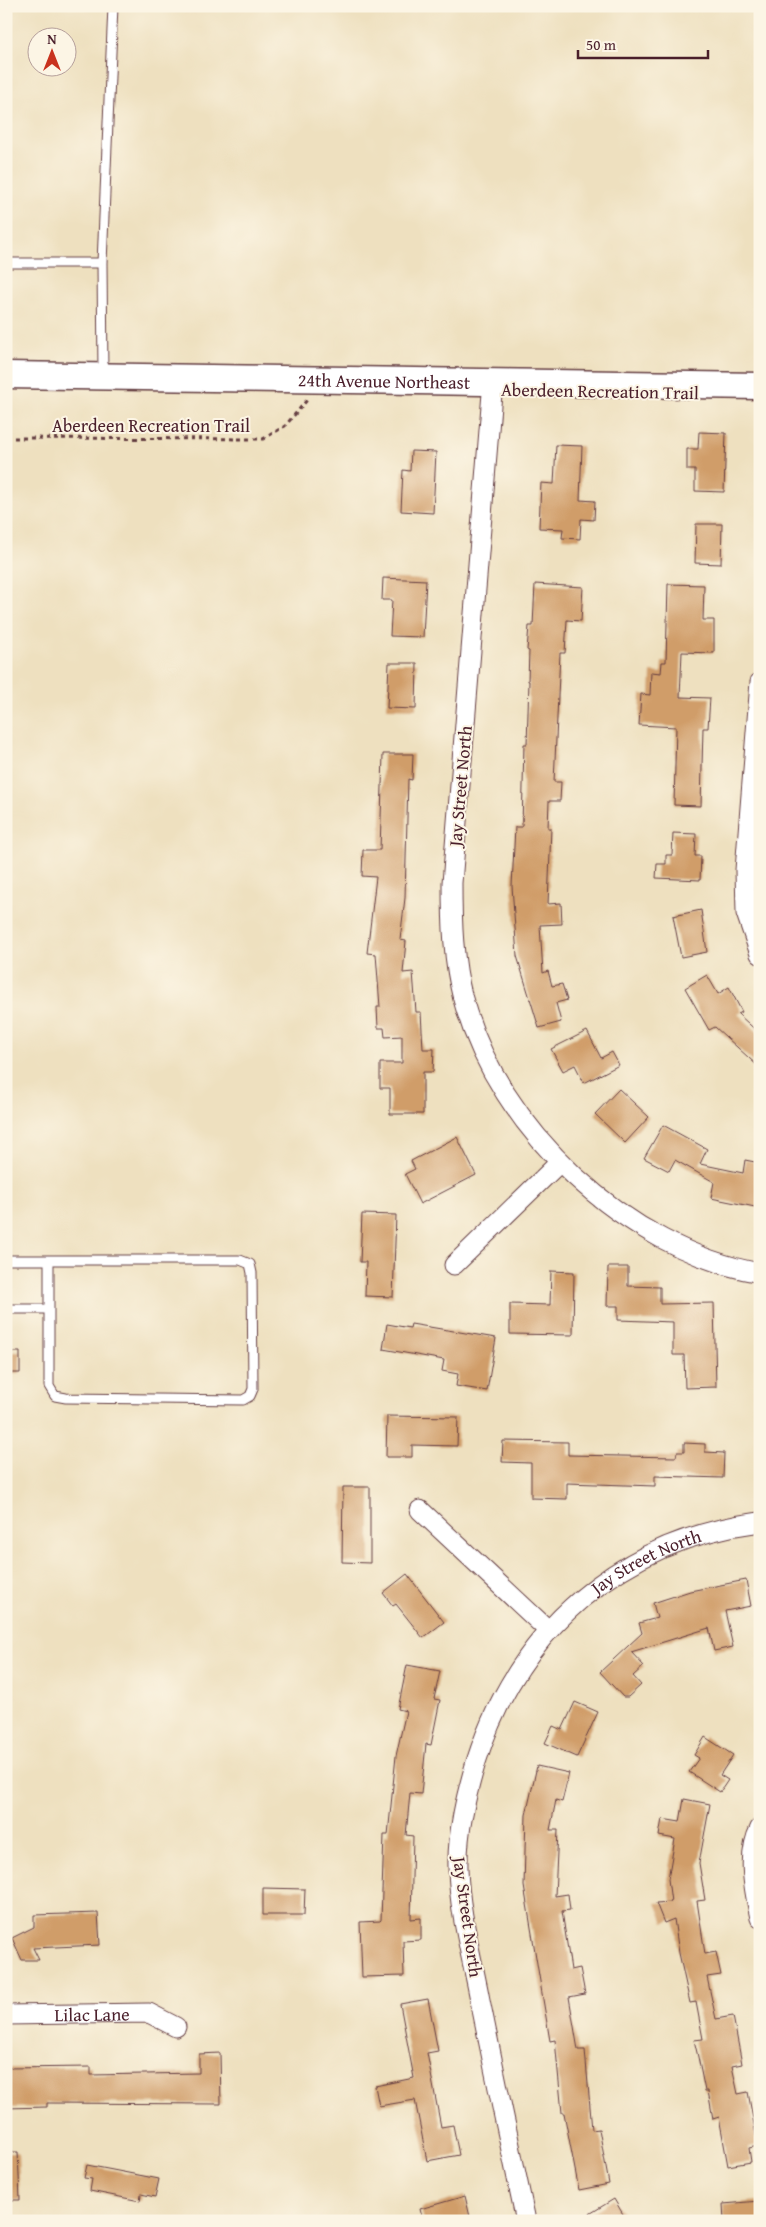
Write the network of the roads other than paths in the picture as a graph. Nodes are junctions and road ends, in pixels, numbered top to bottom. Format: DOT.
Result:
graph roads {
  1 [pos="113,6"];
  2 [pos="6,263"];
  3 [pos="102,263"];
  4 [pos="6,375"];
  5 [pos="103,376"];
  6 [pos="493,381"];
  7 [pos="760,386"];
  8 [pos="760,682"];
  9 [pos="760,954"];
  10 [pos="559,1163"];
  11 [pos="6,1260"];
  12 [pos="49,1260"];
  13 [pos="454,1265"];
  14 [pos="760,1273"];
  15 [pos="6,1309"];
  16 [pos="49,1309"];
  17 [pos="420,1510"];
  18 [pos="760,1522"];
  19 [pos="548,1630"];
  20 [pos="760,1828"];
  21 [pos="760,1918"];
  22 [pos="6,2015"];
  23 [pos="176,2027"];
  24 [pos="526,2221"];
  1 -- 3 [label="lane"];
  2 -- 3 [label="lane"];
  3 -- 5 [label="lane"];
  4 -- 5 [label="main road, 24th Avenue Northeast"];
  5 -- 6 [label="main road, 24th Avenue Northeast"];
  6 -- 7 [label="main road, 24th Avenue Northeast"];
  6 -- 10 [label="street, Jay Street North"];
  8 -- 9 [label="street"];
  10 -- 13 [label="street"];
  10 -- 14 [label="street, Jay Street North"];
  11 -- 12 [label="lane"];
  12 -- 16 [label="lane"];
  12 -- 16 [label="lane"];
  15 -- 16 [label="lane"];
  17 -- 19 [label="street"];
  18 -- 19 [label="street, Jay Street North"];
  19 -- 24 [label="street, Jay Street North"];
  20 -- 21 [label="street"];
  22 -- 23 [label="street, Lilac Lane"];
}
